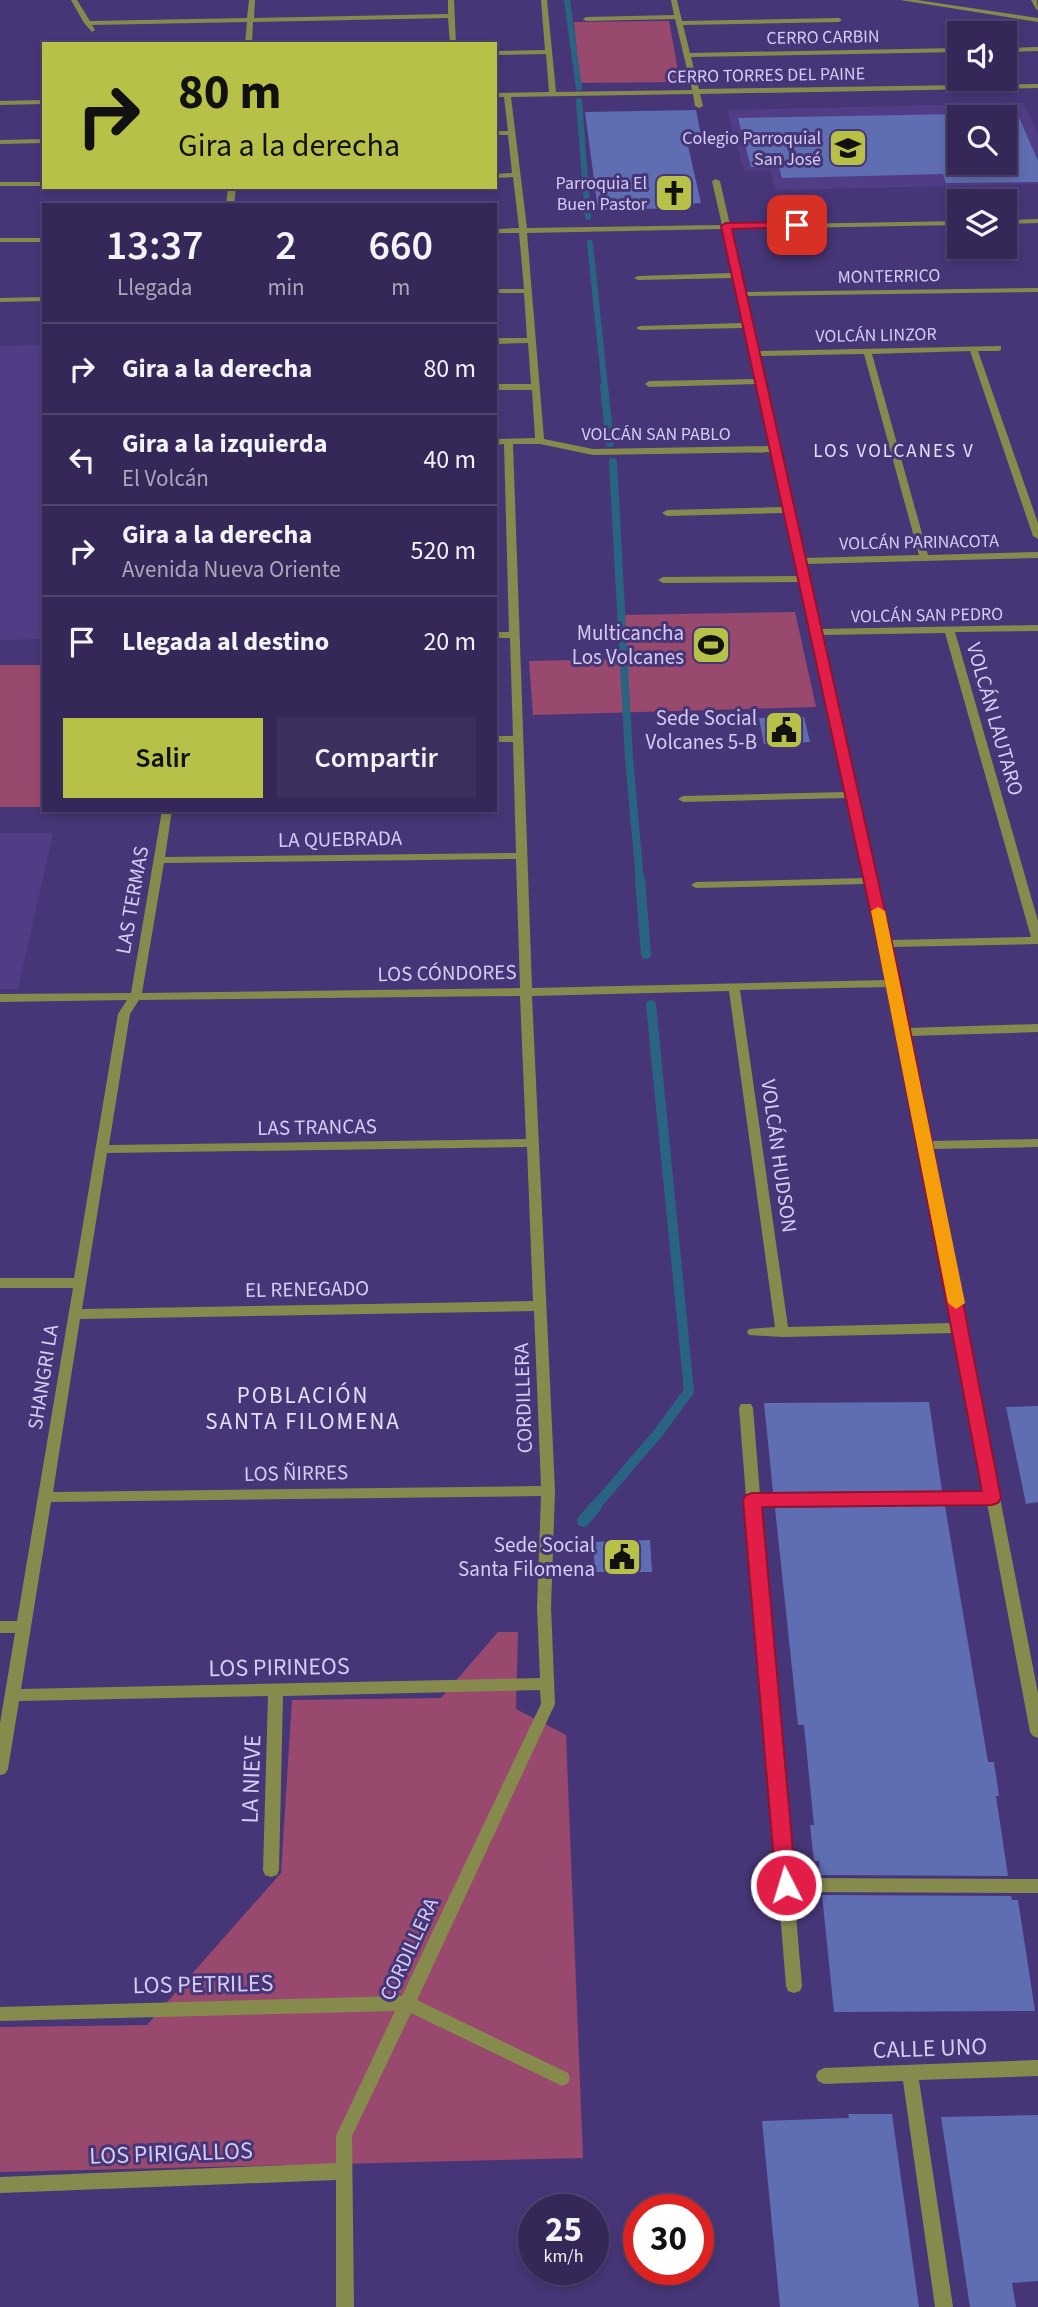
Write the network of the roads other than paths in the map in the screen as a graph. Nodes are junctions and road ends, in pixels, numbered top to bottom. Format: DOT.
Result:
graph roads {
  1 [pos="74,0"];
  2 [pos="252,0"];
  3 [pos="451,0"];
  4 [pos="544,0"];
  5 [pos="674,0"];
  6 [pos="903,0"];
  7 [pos="1034,0"];
  8 [pos="1038,8"];
  9 [pos="452,16"];
  10 [pos="586,19"];
  11 [pos="250,20"];
  12 [pos="678,20"];
  13 [pos="839,20"];
  14 [pos="1038,20"];
  15 [pos="87,23"];
  16 [pos="92,30"];
  17 [pos="248,42"];
  18 [pos="453,42"];
  19 [pos="1038,49"];
  20 [pos="947,50"];
  21 [pos="1017,50"];
  22 [pos="550,52"];
  23 [pos="497,53"];
  24 [pos="687,55"];
  25 [pos="1038,86"];
  26 [pos="694,92"];
  27 [pos="507,94"];
  28 [pos="553,94"];
  29 [pos="497,95"];
  30 [pos="42,102"];
  31 [pos="0,103"];
  32 [pos="699,106"];
  33 [pos="512,132"];
  34 [pos="497,133"];
  35 [pos="42,141"];
  36 [pos="0,142"];
  37 [pos="517,175"];
  38 [pos="497,176"];
  39 [pos="716,181"];
  40 [pos="0,184"];
  41 [pos="42,184"];
  42 [pos="1038,221"];
  43 [pos="1017,222"];
  44 [pos="947,223"];
  45 [pos="726,226"];
  46 [pos="523,230"];
  47 [pos="497,231"];
  48 [pos="0,240"];
  49 [pos="42,240"];
  50 [pos="737,275"];
  51 [pos="638,278"];
  52 [pos="1038,290"];
  53 [pos="497,291"];
  54 [pos="528,291"];
  55 [pos="741,294"];
  56 [pos="42,299"];
  57 [pos="0,300"];
  58 [pos="748,325"];
  59 [pos="640,328"];
  60 [pos="533,340"];
  61 [pos="497,341"];
  62 [pos="998,348"];
  63 [pos="973,349"];
  64 [pos="867,351"];
  65 [pos="754,354"];
  66 [pos="761,381"];
  67 [pos="649,384"];
  68 [pos="497,387"];
  69 [pos="536,387"];
  70 [pos="509,441"];
  71 [pos="540,441"];
  72 [pos="497,442"];
  73 [pos="775,449"];
  74 [pos="789,510"];
  75 [pos="667,513"];
  76 [pos="1038,536"];
  77 [pos="1038,555"];
  78 [pos="924,558"];
  79 [pos="800,561"];
  80 [pos="804,579"];
  81 [pos="663,580"];
  82 [pos="1038,628"];
  83 [pos="949,630"];
  84 [pos="816,632"];
  85 [pos="497,635"];
  86 [pos="515,635"];
  87 [pos="497,739"];
  88 [pos="518,739"];
  89 [pos="852,795"];
  90 [pos="683,799"];
  91 [pos="167,812"];
  92 [pos="522,856"];
  93 [pos="159,860"];
  94 [pos="872,881"];
  95 [pos="696,885"];
  96 [pos="1038,940"];
  97 [pos="885,944"];
  98 [pos="894,983"];
  99 [pos="734,986"];
  100 [pos="526,992"];
  101 [pos="136,996"];
  102 [pos="0,998"];
  103 [pos="1038,1028"];
  104 [pos="904,1032"];
  105 [pos="533,1143"];
  106 [pos="1038,1143"];
  107 [pos="925,1145"];
  108 [pos="101,1149"];
  109 [pos="0,1283"];
  110 [pos="79,1283"];
  111 [pos="540,1306"];
  112 [pos="74,1314"];
  113 [pos="961,1328"];
  114 [pos="754,1332"];
  115 [pos="782,1332"];
  116 [pos="746,1408"];
  117 [pos="548,1491"];
  118 [pos="44,1497"];
  119 [pos="992,1498"];
  120 [pos="752,1500"];
  121 [pos="0,1627"];
  122 [pos="23,1627"];
  123 [pos="547,1684"];
  124 [pos="276,1690"];
  125 [pos="12,1695"];
  126 [pos="1038,1732"];
  127 [pos="0,1769"];
  128 [pos="271,1870"];
  129 [pos="786,1885"];
  130 [pos="1038,1886"];
  131 [pos="794,1986"];
  132 [pos="407,2003"];
  133 [pos="0,2014"];
  134 [pos="1038,2068"];
  135 [pos="910,2073"];
  136 [pos="824,2076"];
  137 [pos="562,2078"];
  138 [pos="345,2171"];
  139 [pos="0,2185"];
  140 [pos="345,2307"];
  141 [pos="944,2307"];
  1 -- 15 [label="street"];
  2 -- 11 [label="street"];
  3 -- 9 [label="street"];
  4 -- 22 [label="street"];
  5 -- 12 [label="street"];
  6 -- 14 [label="street"];
  7 -- 8 [label="street"];
  9 -- 11 [label="street"];
  9 -- 18 [label="street"];
  10 -- 12 [label="street"];
  11 -- 15 [label="street"];
  11 -- 17 [label="street"];
  12 -- 13 [label="street"];
  12 -- 24 [label="street"];
  15 -- 16 [label="street"];
  19 -- 21 [label="street"];
  20 -- 24 [label="street, CERRO CARBIN"];
  22 -- 23 [label="street"];
  22 -- 28 [label="street"];
  24 -- 26 [label="street"];
  25 -- 26 [label="street, CERRO TORRES DEL PAINE"];
  26 -- 28 [label="street, CERRO TORRES DEL PAINE"];
  26 -- 32 [label="street"];
  27 -- 28 [label="street, CERRO TORRES DEL PAINE"];
  27 -- 29 [label="street, CERRO TORRES DEL PAINE"];
  27 -- 33 [label="street"];
  30 -- 31 [label="street"];
  33 -- 34 [label="street"];
  33 -- 37 [label="street"];
  35 -- 36 [label="street"];
  37 -- 38 [label="street"];
  37 -- 46 [label="street"];
  39 -- 45 [label="street"];
  40 -- 41 [label="street"];
  42 -- 43 [label="street"];
  44 -- 45 [label="street"];
  45 -- 46 [label="street"];
  45 -- 50 [label="street"];
  46 -- 47 [label="street"];
  46 -- 54 [label="street"];
  48 -- 49 [label="street"];
  50 -- 51 [label="street"];
  50 -- 55 [label="street"];
  52 -- 55 [label="street, MONTERRICO"];
  53 -- 54 [label="street"];
  54 -- 60 [label="street"];
  55 -- 58 [label="street"];
  56 -- 57 [label="street"];
  58 -- 59 [label="street"];
  58 -- 65 [label="street"];
  60 -- 61 [label="street"];
  60 -- 69 [label="street"];
  62 -- 63 [label="street, VOLCÁN LINZOR"];
  63 -- 64 [label="street, VOLCÁN LINZOR"];
  63 -- 76 [label="street"];
  64 -- 65 [label="street, VOLCÁN LINZOR"];
  64 -- 78 [label="street"];
  65 -- 66 [label="street"];
  66 -- 67 [label="street"];
  66 -- 73 [label="street"];
  68 -- 69 [label="street"];
  69 -- 71 [label="street"];
  70 -- 71 [label="street, VOLCÁN SAN PABLO"];
  70 -- 72 [label="street, VOLCÁN SAN PABLO"];
  70 -- 86 [label="street, CORDILLERA"];
  71 -- 73 [label="street, VOLCÁN SAN PABLO"];
  73 -- 74 [label="street"];
  74 -- 75 [label="street"];
  74 -- 79 [label="street"];
  77 -- 78 [label="street, VOLCÁN PARINACOTA"];
  78 -- 79 [label="street, VOLCÁN PARINACOTA"];
  79 -- 80 [label="street"];
  80 -- 81 [label="street"];
  80 -- 84 [label="street"];
  82 -- 83 [label="street, VOLCÁN SAN PEDRO"];
  83 -- 84 [label="street, VOLCÁN SAN PEDRO"];
  83 -- 96 [label="street, VOLCÁN LAUTARO"];
  84 -- 89 [label="street"];
  85 -- 86 [label="street"];
  86 -- 88 [label="street, CORDILLERA"];
  87 -- 88 [label="street"];
  88 -- 92 [label="street, CORDILLERA"];
  89 -- 90 [label="street"];
  89 -- 94 [label="street"];
  91 -- 93 [label="street, LAS TERMAS"];
  92 -- 93 [label="street, LA QUEBRADA"];
  92 -- 100 [label="street, CORDILLERA"];
  93 -- 101 [label="street, LAS TERMAS"];
  94 -- 95 [label="street"];
  94 -- 97 [label="street"];
  96 -- 97 [label="street"];
  97 -- 98 [label="street"];
  98 -- 99 [label="street, LOS CÓNDORES"];
  98 -- 104 [label="street"];
  99 -- 100 [label="street, LOS CÓNDORES"];
  99 -- 115 [label="street, VOLCÁN HUDSON"];
  100 -- 101 [label="street, LOS CÓNDORES"];
  100 -- 105 [label="street, CORDILLERA"];
  101 -- 102 [label="street, LOS CÓNDORES"];
  101 -- 108 [label="street, SHANGRI LA"];
  103 -- 104 [label="street"];
  104 -- 107 [label="street"];
  105 -- 108 [label="street, LAS TRANCAS"];
  105 -- 111 [label="street, CORDILLERA"];
  106 -- 107 [label="street"];
  107 -- 113 [label="street"];
  108 -- 110 [label="street, SHANGRI LA"];
  109 -- 110 [label="street"];
  110 -- 112 [label="street, SHANGRI LA"];
  111 -- 112 [label="street, EL RENEGADO"];
  111 -- 117 [label="street, CORDILLERA"];
  112 -- 118 [label="street, SHANGRI LA"];
  113 -- 115 [label="street"];
  113 -- 119 [label="street"];
  114 -- 115 [label="street"];
  116 -- 120 [label="street"];
  117 -- 118 [label="street, LOS ÑIRRES"];
  117 -- 123 [label="street, CORDILLERA"];
  118 -- 122 [label="street, SHANGRI LA"];
  119 -- 120 [label="street"];
  119 -- 126 [label="street"];
  120 -- 129 [label="street"];
  121 -- 122 [label="street"];
  122 -- 125 [label="street, SHANGRI LA"];
  123 -- 124 [label="street, LOS PIRINEOS"];
  123 -- 132 [label="street, CORDILLERA"];
  124 -- 125 [label="street, LOS PIRINEOS"];
  124 -- 128 [label="street, LA NIEVE"];
  125 -- 127 [label="street, SHANGRI LA"];
  129 -- 130 [label="street"];
  129 -- 131 [label="street"];
  132 -- 133 [label="street, LOS PETRILES"];
  132 -- 137 [label="street"];
  132 -- 138 [label="street, CORDILLERA"];
  134 -- 135 [label="street, CALLE UNO"];
  135 -- 136 [label="street, CALLE UNO"];
  135 -- 141 [label="street"];
  138 -- 139 [label="street, LOS PIRIGALLOS"];
  138 -- 140 [label="street, CORDILLERA"];
}
